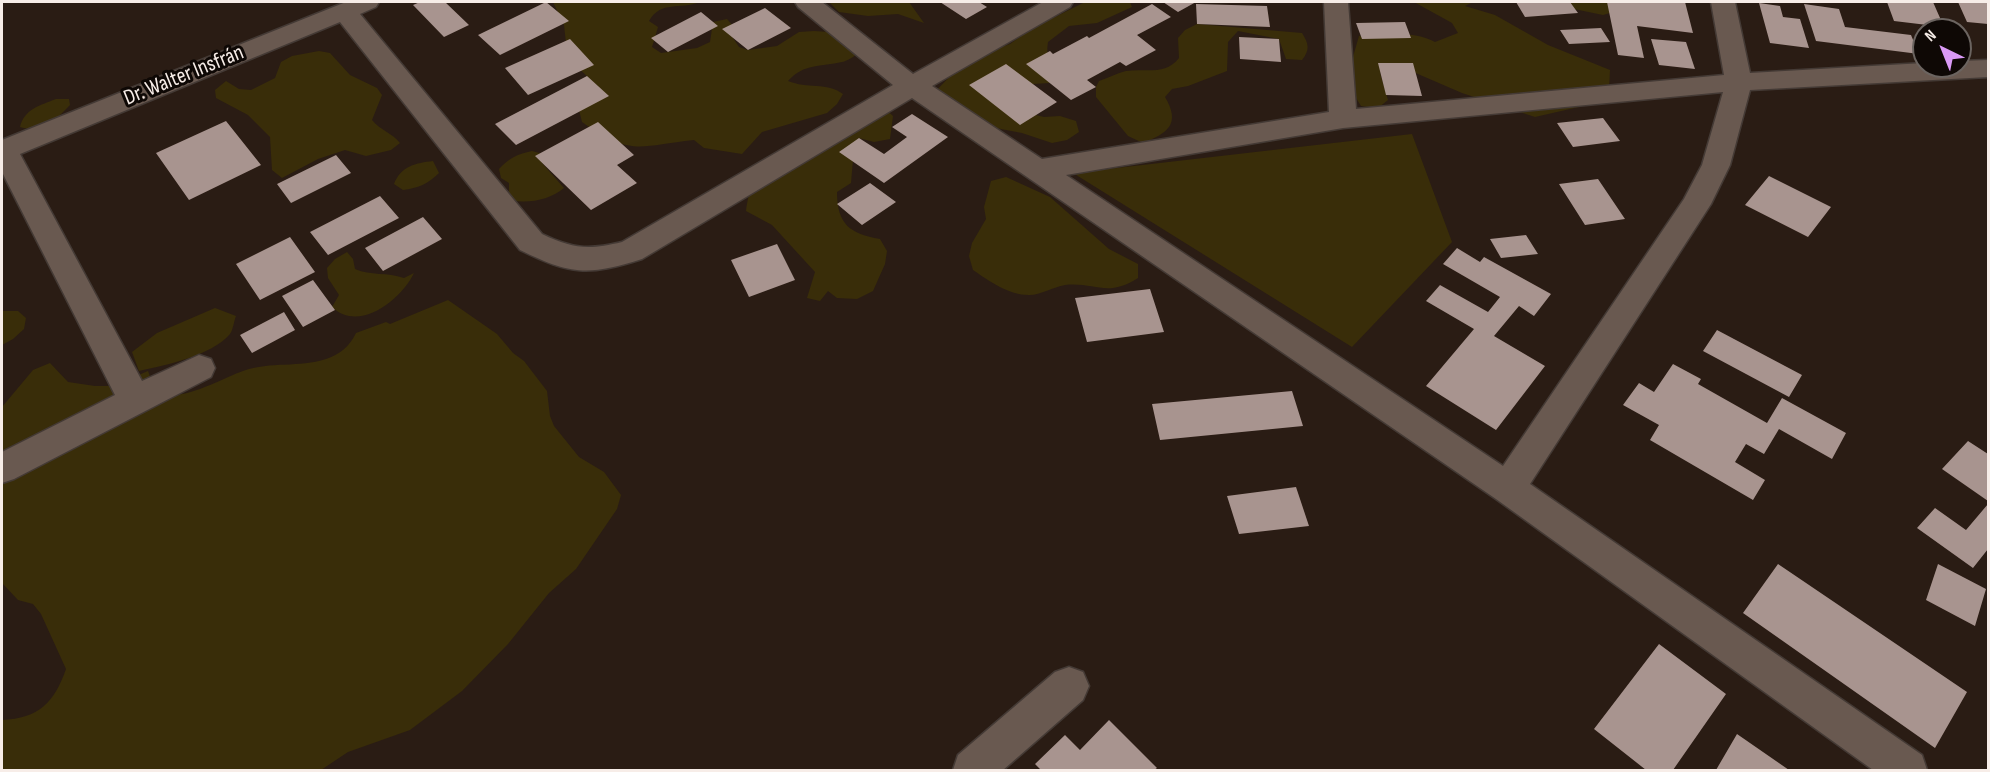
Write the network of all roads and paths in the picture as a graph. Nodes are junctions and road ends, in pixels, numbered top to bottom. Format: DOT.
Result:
graph roads {
  1 [pos="807,2"];
  2 [pos="1061,2"];
  3 [pos="1335,2"];
  4 [pos="1723,2"];
  5 [pos="356,6"];
  6 [pos="1989,68"];
  7 [pos="1739,82"];
  8 [pos="912,86"];
  9 [pos="1343,119"];
  10 [pos="3,151"];
  11 [pos="1037,170"];
  12 [pos="199,369"];
  13 [pos="135,400"];
  14 [pos="2,468"];
  15 [pos="1508,488"];
  16 [pos="1069,686"];
  17 [pos="973,771"];
  18 [pos="1908,771"];
  1 -- 8 [label="street"];
  2 -- 8 [label="street"];
  3 -- 9 [label="street"];
  4 -- 7 [label="street"];
  5 -- 8 [label="street"];
  5 -- 10 [label="street, Dr. Walter Insfrán"];
  6 -- 7 [label="street"];
  7 -- 9 [label="street"];
  7 -- 15 [label="street"];
  8 -- 11 [label="street"];
  9 -- 11 [label="street"];
  10 -- 13 [label="street"];
  11 -- 15 [label="street"];
  12 -- 13 [label="street"];
  13 -- 14 [label="street"];
  15 -- 18 [label="street"];
  16 -- 17 [label="street"];
}
